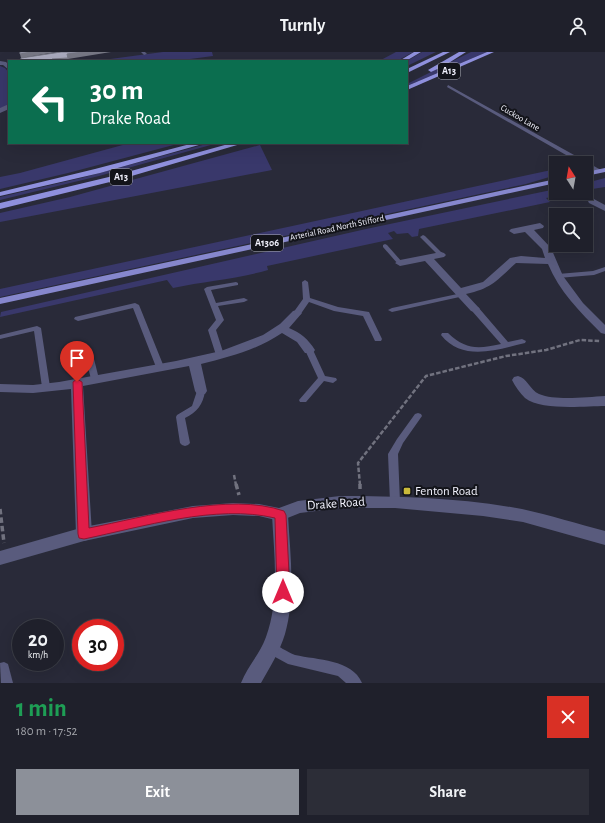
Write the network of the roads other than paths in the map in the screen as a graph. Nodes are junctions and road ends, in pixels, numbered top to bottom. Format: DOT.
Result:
graph roads {
  1 [pos="418,52"];
  2 [pos="446,52"];
  3 [pos="462,52"];
  4 [pos="490,52"];
  5 [pos="46,56"];
  6 [pos="22,60"];
  7 [pos="404,60"];
  8 [pos="408,71"];
  9 [pos="428,71"];
  10 [pos="448,86"];
  11 [pos="408,88"];
  12 [pos="198,144"];
  13 [pos="236,144"];
  14 [pos="571,156"];
  15 [pos="549,183"];
  16 [pos="0,194"];
  17 [pos="592,200"];
  18 [pos="0,206"];
  19 [pos="605,208"];
  20 [pos="540,226"];
  21 [pos="528,229"];
  22 [pos="514,231"];
  23 [pos="423,238"];
  24 [pos="386,246"];
  25 [pos="441,255"];
  26 [pos="427,258"];
  27 [pos="551,261"];
  28 [pos="400,263"];
  29 [pos="605,269"];
  30 [pos="558,276"];
  31 [pos="305,282"];
  32 [pos="236,284"];
  33 [pos="461,293"];
  34 [pos="307,299"];
  35 [pos="244,300"];
  36 [pos="0,301"];
  37 [pos="214,305"];
  38 [pos="475,309"];
  39 [pos="392,310"];
  40 [pos="297,313"];
  41 [pos="78,319"];
  42 [pos="282,329"];
  43 [pos="605,331"];
  44 [pos="444,335"];
  45 [pos="0,337"];
  46 [pos="378,338"];
  47 [pos="522,341"];
  48 [pos="506,344"];
  49 [pos="309,350"];
  50 [pos="88,355"];
  51 [pos="220,355"];
  52 [pos="194,362"];
  53 [pos="160,367"];
  54 [pos="322,378"];
  55 [pos="95,379"];
  56 [pos="333,380"];
  57 [pos="518,380"];
  58 [pos="77,382"];
  59 [pos="46,387"];
  60 [pos="0,388"];
  61 [pos="201,391"];
  62 [pos="303,400"];
  63 [pos="605,401"];
  64 [pos="418,416"];
  65 [pos="185,443"];
  66 [pos="395,502"];
  67 [pos="280,515"];
  68 [pos="84,534"];
  69 [pos="605,538"];
  70 [pos="2,557"];
  71 [pos="270,648"];
  72 [pos="4,668"];
  73 [pos="7,683"];
  74 [pos="250,683"];
  75 [pos="356,683"];
  1 -- 7 [label="highway"];
  2 -- 8 [label="highway, A13"];
  3 -- 9 [label="highway, A13"];
  4 -- 11 [label="highway, A13"];
  5 -- 6 [label="street"];
  10 -- 14 [label="lane, Cuckoo Lane"];
  12 -- 16 [label="highway, A13"];
  13 -- 18 [label="highway, A13"];
  15 -- 36 [label="main road, Arterial Road North Stifford / A1306"];
  17 -- 19 [label="street"];
  20 -- 21 [label="street"];
  21 -- 22 [label="street"];
  21 -- 27 [label="street"];
  23 -- 25 [label="lane"];
  24 -- 28 [label="lane"];
  25 -- 26 [label="street"];
  26 -- 28 [label="street"];
  26 -- 33 [label="street"];
  27 -- 30 [label="street"];
  27 -- 33 [label="street"];
  29 -- 30 [label="lane"];
  30 -- 43 [label="street"];
  31 -- 34 [label="lane"];
  32 -- 37 [label="lane"];
  33 -- 38 [label="street"];
  33 -- 39 [label="lane"];
  34 -- 40 [label="lane"];
  34 -- 46 [label="lane"];
  35 -- 37 [label="lane"];
  37 -- 51 [label="lane"];
  38 -- 48 [label="lane"];
  40 -- 42 [label="street"];
  41 -- 53 [label="lane"];
  42 -- 49 [label="street"];
  42 -- 51 [label="street"];
  44 -- 48 [label="lane"];
  45 -- 59 [label="lane"];
  47 -- 48 [label="lane"];
  49 -- 54 [label="lane"];
  50 -- 55 [label="lane"];
  51 -- 52 [label="street"];
  52 -- 53 [label="street"];
  52 -- 61 [label="street"];
  53 -- 55 [label="street"];
  54 -- 56 [label="lane"];
  54 -- 62 [label="lane"];
  55 -- 58 [label="street"];
  57 -- 63 [label="street"];
  58 -- 59 [label="street"];
  58 -- 68 [label="street"];
  59 -- 60 [label="street"];
  61 -- 65 [label="lane"];
  64 -- 66 [label="lane"];
  66 -- 67 [label="street, Drake Road"];
  66 -- 69 [label="street, Drake Road"];
  67 -- 68 [label="street"];
  67 -- 71 [label="street"];
  68 -- 70 [label="street"];
  71 -- 74 [label="street"];
  71 -- 75 [label="lane"];
  72 -- 73 [label="lane"];
}
